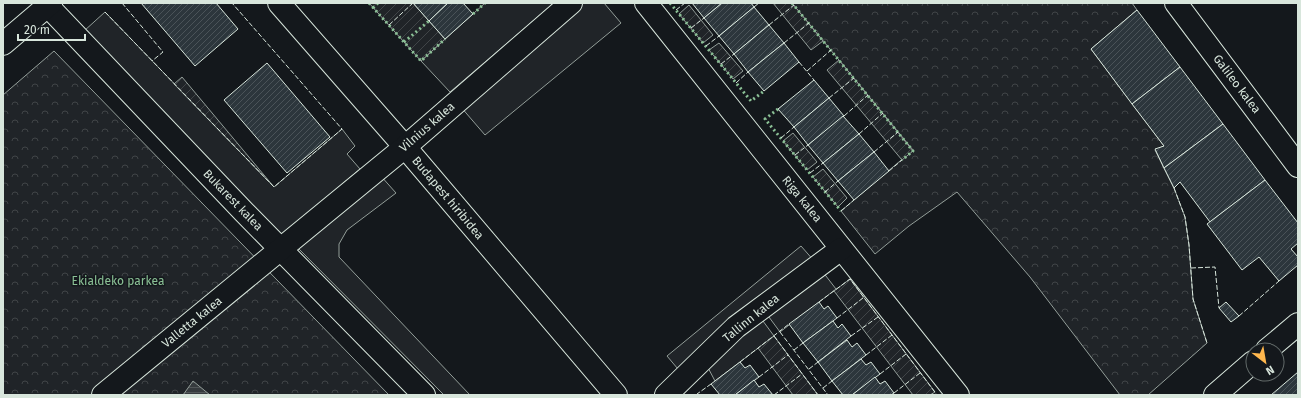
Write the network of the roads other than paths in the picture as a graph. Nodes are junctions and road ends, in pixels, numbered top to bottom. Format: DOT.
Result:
graph roads {
  1 [pos="279,3"];
  2 [pos="571,3"];
  3 [pos="646,3"];
  4 [pos="1176,3"];
  5 [pos="48,4"];
  6 [pos="3,44"];
  7 [pos="405,147"];
  8 [pos="1298,166"];
  9 [pos="841,249"];
  10 [pos="281,250"];
  11 [pos="1298,324"];
  12 [pos="1277,342"];
  13 [pos="1245,369"];
  14 [pos="103,395"];
  15 [pos="424,395"];
  16 [pos="616,395"];
  17 [pos="666,395"];
  18 [pos="958,395"];
  19 [pos="1215,395"];
  1 -- 7 [label="street, Budapest hiribidea"];
  2 -- 7 [label="street, Vilnius kalea"];
  3 -- 9 [label="street, Riga kalea"];
  4 -- 8 [label="street, Galileo kalea"];
  5 -- 6 [label="street"];
  5 -- 10 [label="street, Bukarest kalea"];
  7 -- 10 [label="street, Vilnius kalea"];
  7 -- 16 [label="street, Budapest hiribidea"];
  9 -- 17 [label="street, Tallinn kalea"];
  9 -- 18 [label="street, Riga kalea"];
  10 -- 14 [label="street, Valletta kalea"];
  10 -- 15 [label="street, Bukarest kalea"];
  11 -- 12 [label="street"];
  13 -- 19 [label="street"];
}
